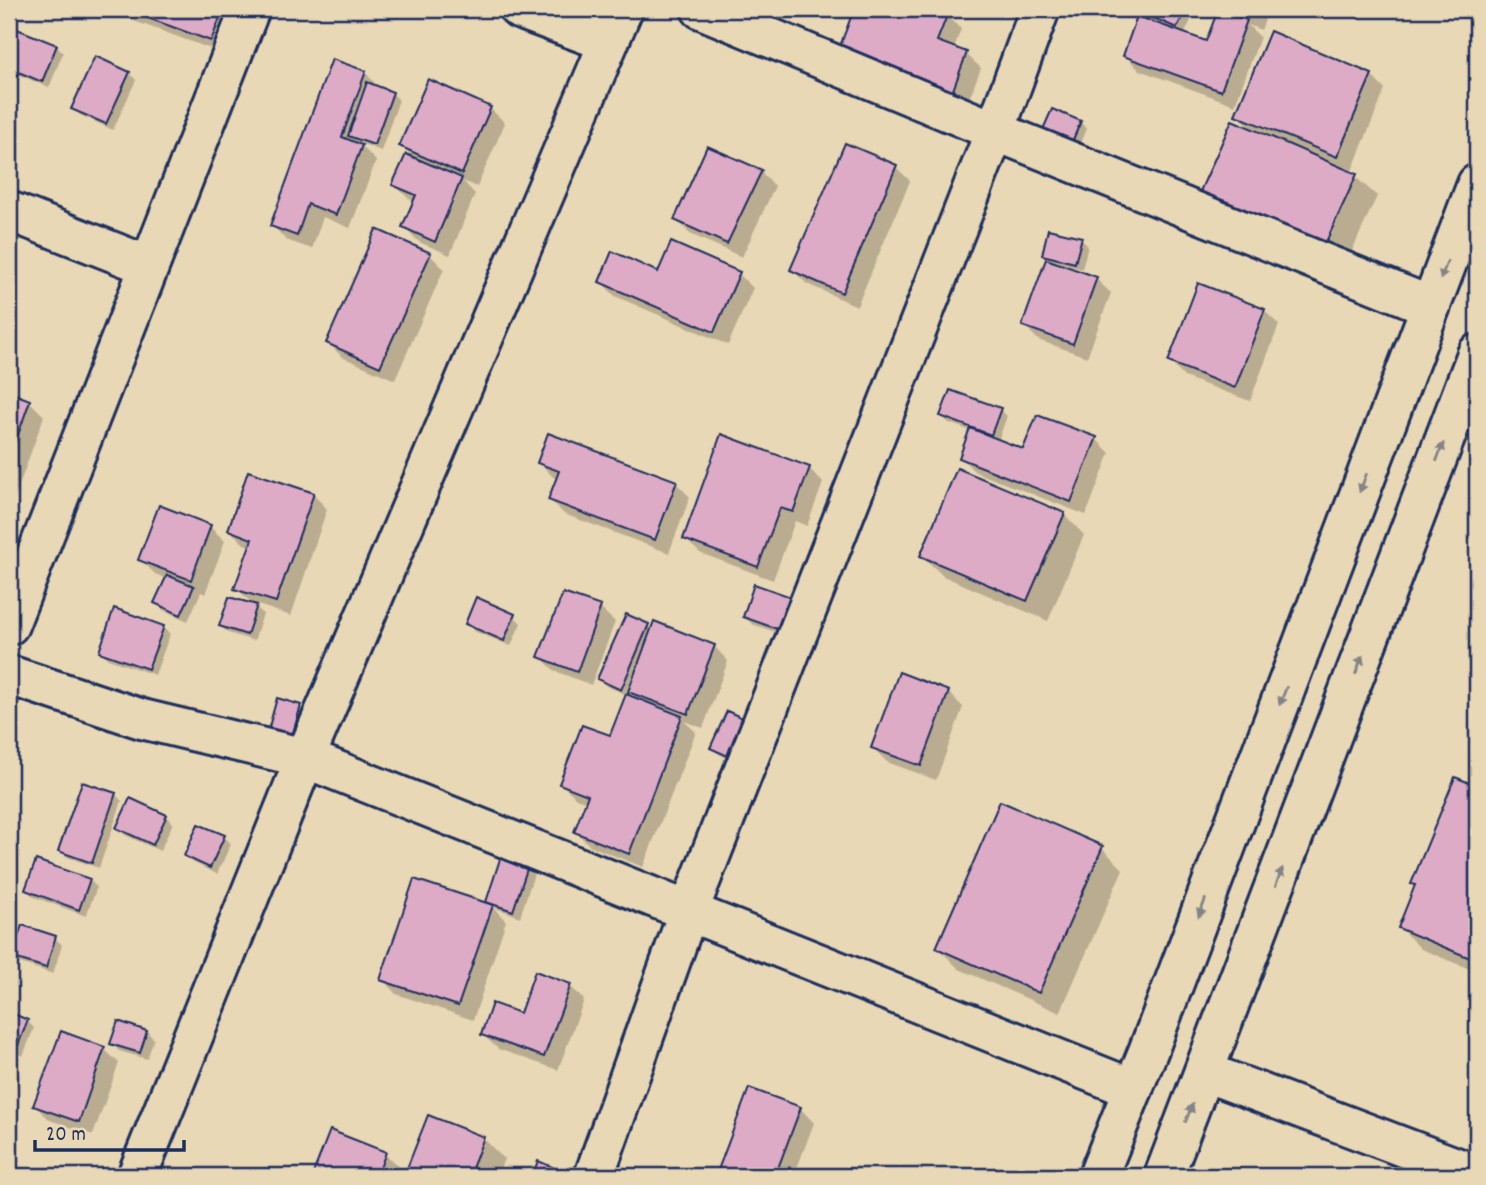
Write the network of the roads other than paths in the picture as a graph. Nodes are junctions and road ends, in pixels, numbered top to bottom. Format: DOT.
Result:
graph roads {
  1 [pos="250,9"];
  2 [pos="519,9"];
  3 [pos="701,9"];
  4 [pos="1040,9"];
  5 [pos="615,25"];
  6 [pos="995,131"];
  7 [pos="1477,184"];
  8 [pos="9,211"];
  9 [pos="149,267"];
  10 [pos="1430,306"];
  11 [pos="1477,354"];
  12 [pos="9,625"];
  13 [pos="9,676"];
  14 [pos="305,758"];
  15 [pos="690,910"];
  16 [pos="1205,1072"];
  17 [pos="1133,1089"];
  18 [pos="1477,1175"];
  19 [pos="137,1176"];
  20 [pos="594,1176"];
  21 [pos="1098,1176"];
  22 [pos="1164,1176"];
  1 -- 9 [label="street"];
  2 -- 5 [label="street"];
  3 -- 6 [label="street"];
  4 -- 6 [label="street"];
  5 -- 14 [label="street"];
  6 -- 10 [label="street"];
  6 -- 15 [label="street"];
  7 -- 10 [label="street, one-way"];
  8 -- 9 [label="street"];
  9 -- 12 [label="street"];
  10 -- 17 [label="street, one-way"];
  16 -- 11 [label="street, one-way"];
  13 -- 14 [label="street"];
  14 -- 15 [label="street"];
  14 -- 19 [label="street"];
  15 -- 17 [label="street"];
  15 -- 20 [label="street"];
  16 -- 18 [label="street"];
  22 -- 16 [label="street, one-way"];
  17 -- 21 [label="street"];
}
